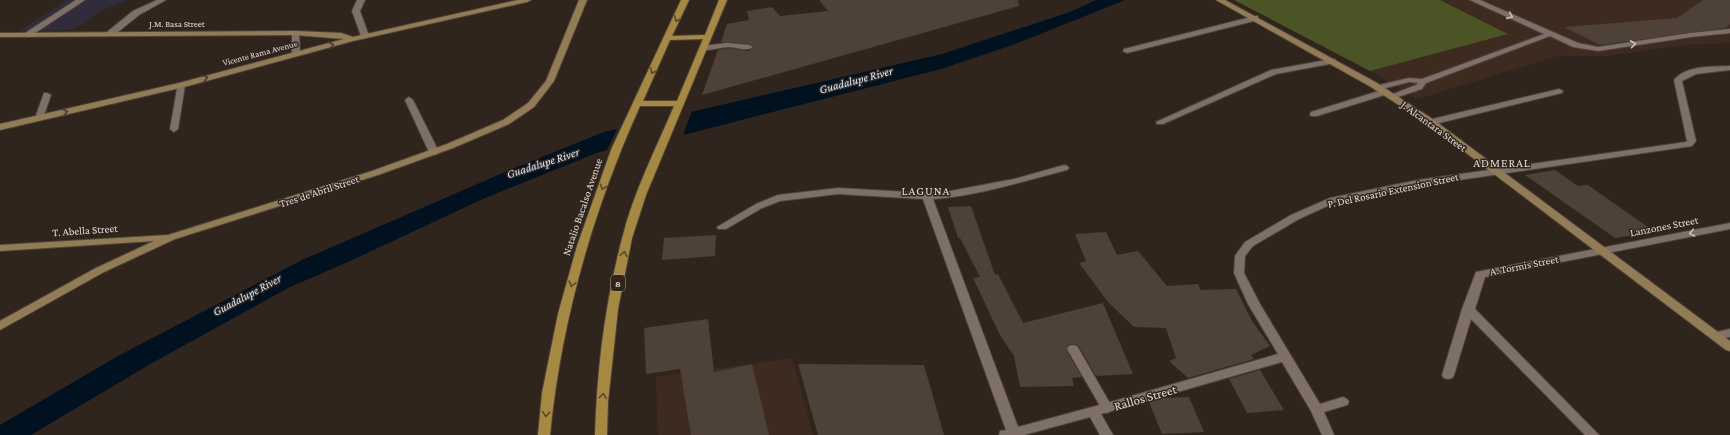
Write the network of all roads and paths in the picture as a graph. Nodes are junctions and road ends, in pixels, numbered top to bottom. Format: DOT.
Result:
graph roads {
  1 [pos="81,0"];
  2 [pos="162,0"];
  3 [pos="361,0"];
  4 [pos="527,0"];
  5 [pos="583,0"];
  6 [pos="685,0"];
  7 [pos="723,0"];
  8 [pos="1220,0"];
  9 [pos="1474,0"];
  10 [pos="1255,18"];
  11 [pos="1730,32"];
  12 [pos="294,33"];
  13 [pos="110,34"];
  14 [pos="1550,34"];
  15 [pos="0,35"];
  16 [pos="26,35"];
  17 [pos="365,36"];
  18 [pos="707,37"];
  19 [pos="668,38"];
  20 [pos="352,39"];
  21 [pos="749,47"];
  22 [pos="703,48"];
  23 [pos="1127,51"];
  24 [pos="296,53"];
  25 [pos="1332,61"];
  26 [pos="1730,68"];
  27 [pos="1423,81"];
  28 [pos="181,85"];
  29 [pos="1559,91"];
  30 [pos="1385,92"];
  31 [pos="47,95"];
  32 [pos="410,100"];
  33 [pos="681,103"];
  34 [pos="638,104"];
  35 [pos="1314,114"];
  36 [pos="39,118"];
  37 [pos="1160,122"];
  38 [pos="1431,122"];
  39 [pos="0,127"];
  40 [pos="174,129"];
  41 [pos="434,152"];
  42 [pos="1064,168"];
  43 [pos="1495,170"];
  44 [pos="927,196"];
  45 [pos="1730,226"];
  46 [pos="722,227"];
  47 [pos="171,237"];
  48 [pos="0,248"];
  49 [pos="1602,250"];
  50 [pos="1468,309"];
  51 [pos="0,326"];
  52 [pos="1730,333"];
  53 [pos="1716,336"];
  54 [pos="1730,347"];
  55 [pos="1073,349"];
  56 [pos="1284,357"];
  57 [pos="1448,375"];
  58 [pos="1343,402"];
  59 [pos="1108,408"];
  60 [pos="1317,410"];
  61 [pos="1093,412"];
  62 [pos="1010,434"];
  63 [pos="544,435"];
  64 [pos="601,435"];
  65 [pos="1107,435"];
  66 [pos="1328,435"];
  67 [pos="1593,435"];
  1 -- 16 [label="street"];
  2 -- 13 [label="street"];
  3 -- 17 [label="street"];
  4 -- 17 [label="street, Vicente Rama Avenue"];
  5 -- 41 [label="street, Tres de Abril Street"];
  6 -- 19 [label="main road, Natalio Bacalso Avenue, one-way"];
  7 -- 18 [label="main road, 8"];
  8 -- 10 [label="street, J. Alcantara Street"];
  9 -- 14 [label="street, one-way"];
  10 -- 23 [label="street"];
  10 -- 25 [label="street, J. Alcantara Street"];
  14 -- 11 [label="street, one-way"];
  12 -- 13 [label="street, J.M. Basa Street"];
  12 -- 20 [label="street, J.M. Basa Street"];
  12 -- 24 [label="street"];
  13 -- 16 [label="street, J.M. Basa Street"];
  14 -- 27 [label="street"];
  15 -- 16 [label="street, J.M. Basa Street"];
  17 -- 20 [label="street, Vicente Rama Avenue"];
  18 -- 19 [label="main road"];
  18 -- 22 [label="main road, 8"];
  19 -- 34 [label="main road, Natalio Bacalso Avenue, one-way"];
  24 -- 20 [label="street, Vicente Rama Avenue, one-way"];
  21 -- 22 [label="street"];
  22 -- 33 [label="main road, 8"];
  28 -- 24 [label="street, Vicente Rama Avenue, one-way"];
  25 -- 30 [label="street, J. Alcantara Street"];
  25 -- 37 [label="street"];
  26 -- 43 [label="street, P. Del Rosario Extension Street"];
  27 -- 30 [label="street"];
  27 -- 30 [label="street"];
  36 -- 28 [label="street, Vicente Rama Avenue, one-way"];
  28 -- 40 [label="street"];
  29 -- 38 [label="street"];
  30 -- 35 [label="street"];
  30 -- 38 [label="street, J. Alcantara Street"];
  31 -- 36 [label="street"];
  32 -- 41 [label="street"];
  33 -- 34 [label="main road"];
  64 -- 33 [label="main road, 8, one-way"];
  34 -- 63 [label="main road, Natalio Bacalso Avenue, one-way"];
  36 -- 39 [label="street, Vicente Rama Avenue"];
  38 -- 43 [label="street, J. Alcantara Street"];
  41 -- 47 [label="street, Tres de Abril Street"];
  42 -- 44 [label="street"];
  43 -- 49 [label="street, J. Alcantara Street"];
  43 -- 56 [label="street, P. Del Rosario Extension Street"];
  44 -- 46 [label="street"];
  44 -- 62 [label="street"];
  45 -- 49 [label="street, Lanzones Street, one-way"];
  47 -- 48 [label="street, T. Abella Street"];
  47 -- 51 [label="street, Tres de Abril Street"];
  49 -- 50 [label="street, A. Tormis Street"];
  49 -- 53 [label="street, J. Alcantara Street"];
  50 -- 57 [label="street, A. Tormis Street"];
  50 -- 67 [label="street"];
  52 -- 53 [label="street"];
  53 -- 54 [label="street, J. Alcantara Street"];
  55 -- 59 [label="street"];
  56 -- 59 [label="street, Rallos Street"];
  56 -- 60 [label="street, P. Del Rosario Extension Street"];
  58 -- 60 [label="street"];
  59 -- 61 [label="street, Rallos Street"];
  60 -- 66 [label="street, P. Del Rosario Extension Street"];
  61 -- 62 [label="street, Rallos Street"];
  61 -- 65 [label="street"];
}
